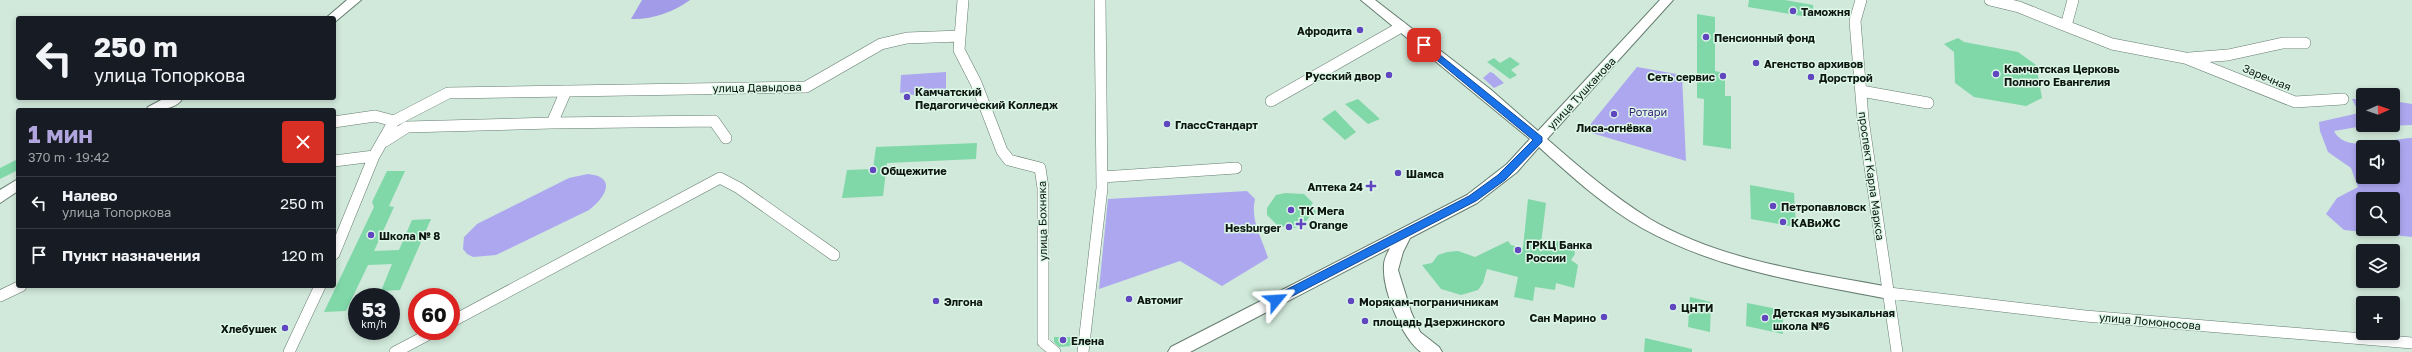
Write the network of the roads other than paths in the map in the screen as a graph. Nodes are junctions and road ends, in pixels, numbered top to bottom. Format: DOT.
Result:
graph roads {
  1 [pos="355,0"];
  2 [pos="963,0"];
  3 [pos="1100,0"];
  4 [pos="1367,0"];
  5 [pos="1666,0"];
  6 [pos="1861,0"];
  7 [pos="1990,0"];
  8 [pos="2072,0"];
  9 [pos="335,16"];
  10 [pos="2066,26"];
  11 [pos="1401,27"];
  12 [pos="960,36"];
  13 [pos="2305,43"];
  14 [pos="2185,58"];
  15 [pos="566,91"];
  16 [pos="1861,91"];
  17 [pos="172,100"];
  18 [pos="2343,100"];
  19 [pos="1271,101"];
  20 [pos="1928,103"];
  21 [pos="157,108"];
  22 [pos="394,121"];
  23 [pos="336,122"];
  24 [pos="552,123"];
  25 [pos="726,138"];
  26 [pos="1539,139"];
  27 [pos="383,143"];
  28 [pos="374,156"];
  29 [pos="336,161"];
  30 [pos="1236,168"];
  31 [pos="1102,177"];
  32 [pos="16,185"];
  33 [pos="0,197"];
  34 [pos="1405,233"];
  35 [pos="336,249"];
  36 [pos="834,255"];
  37 [pos="17,288"];
  38 [pos="319,288"];
  39 [pos="1889,294"];
  40 [pos="0,296"];
  41 [pos="460,317"];
  42 [pos="417,340"];
  43 [pos="2412,343"];
  44 [pos="289,352"];
  45 [pos="395,352"];
  46 [pos="1055,352"];
  47 [pos="1083,352"];
  48 [pos="1176,352"];
  49 [pos="1434,352"];
  50 [pos="1897,352"];
  1 -- 9 [label="main road"];
  2 -- 12 [label="street, улица Бохняка"];
  3 -- 31 [label="street"];
  4 -- 11 [label="main road"];
  5 -- 26 [label="main road, улица Тушканова"];
  6 -- 16 [label="street, проспект Карла Маркса"];
  7 -- 10 [label="street, Заречная"];
  8 -- 10 [label="street"];
  10 -- 14 [label="street, Заречная"];
  11 -- 19 [label="street"];
  11 -- 26 [label="main road"];
  12 -- 15 [label="street, улица Давыдова"];
  12 -- 46 [label="street, улица Бохняка"];
  13 -- 14 [label="street, Заречная"];
  14 -- 18 [label="street, Заречная"];
  15 -- 22 [label="street, улица Давыдова"];
  15 -- 24 [label="street"];
  16 -- 20 [label="street"];
  16 -- 39 [label="street, проспект Карла Маркса"];
  17 -- 21 [label="main road"];
  22 -- 23 [label="street"];
  22 -- 27 [label="street"];
  24 -- 25 [label="street"];
  24 -- 27 [label="street"];
  26 -- 34 [label="main road, улица Тушканова"];
  26 -- 39 [label="main road"];
  27 -- 28 [label="street"];
  28 -- 29 [label="street"];
  28 -- 35 [label="street"];
  30 -- 31 [label="street"];
  31 -- 47 [label="street"];
  32 -- 33 [label="main road"];
  34 -- 48 [label="main road, улица Тушканова"];
  34 -- 49 [label="main road"];
  36 -- 41 [label="street"];
  37 -- 40 [label="street"];
  38 -- 44 [label="street"];
  39 -- 43 [label="street, улица Ломоносова"];
  39 -- 50 [label="street, проспект Карла Маркса"];
  42 -- 45 [label="street"];
}
